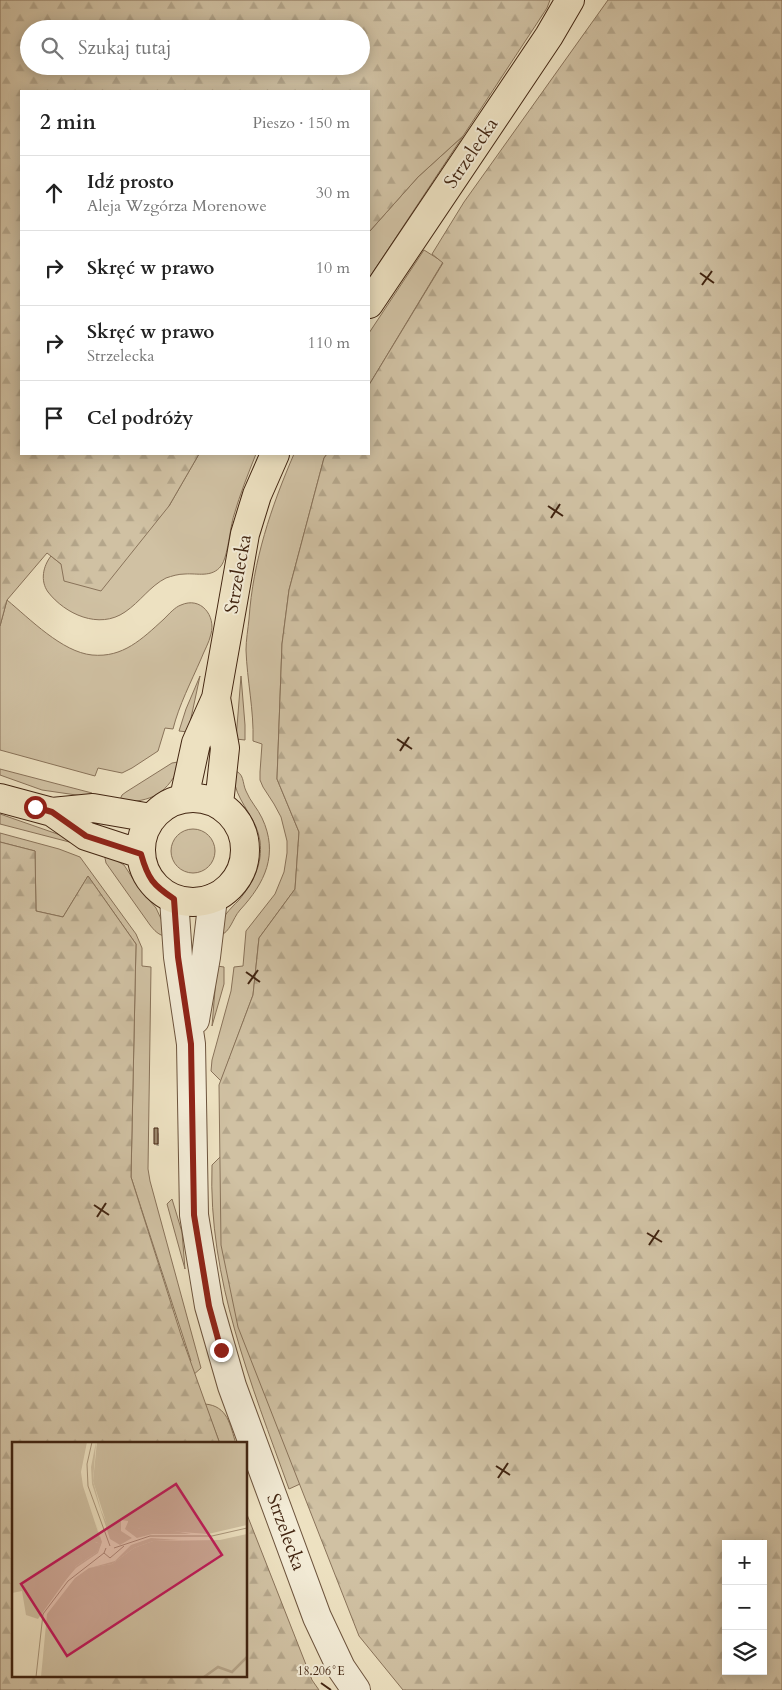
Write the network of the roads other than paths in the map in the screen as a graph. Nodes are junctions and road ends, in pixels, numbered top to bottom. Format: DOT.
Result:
graph roads {
  1 [pos="570,0"];
  2 [pos="370,303"];
  3 [pos="275,455"];
  4 [pos="216,698"];
  5 [pos="0,798"];
  6 [pos="184,798"];
  7 [pos="219,804"];
  8 [pos="52,812"];
  9 [pos="152,818"];
  10 [pos="141,854"];
  11 [pos="213,898"];
  12 [pos="174,899"];
  13 [pos="191,1044"];
  14 [pos="356,1690"];
  1 -- 2 [label="main road, Strzelecka"];
  3 -- 4 [label="main road, Strzelecka"];
  4 -- 6 [label="main road, Strzelecka"];
  4 -- 7 [label="main road, Strzelecka"];
  5 -- 8 [label="main road"];
  6 -- 7 [label="main road"];
  6 -- 9 [label="main road"];
  7 -- 11 [label="main road"];
  8 -- 9 [label="main road"];
  8 -- 10 [label="main road"];
  9 -- 10 [label="main road"];
  10 -- 12 [label="main road"];
  11 -- 12 [label="main road"];
  11 -- 13 [label="street, Strzelecka"];
  12 -- 13 [label="street, Strzelecka"];
  13 -- 14 [label="street, Strzelecka"];
}
